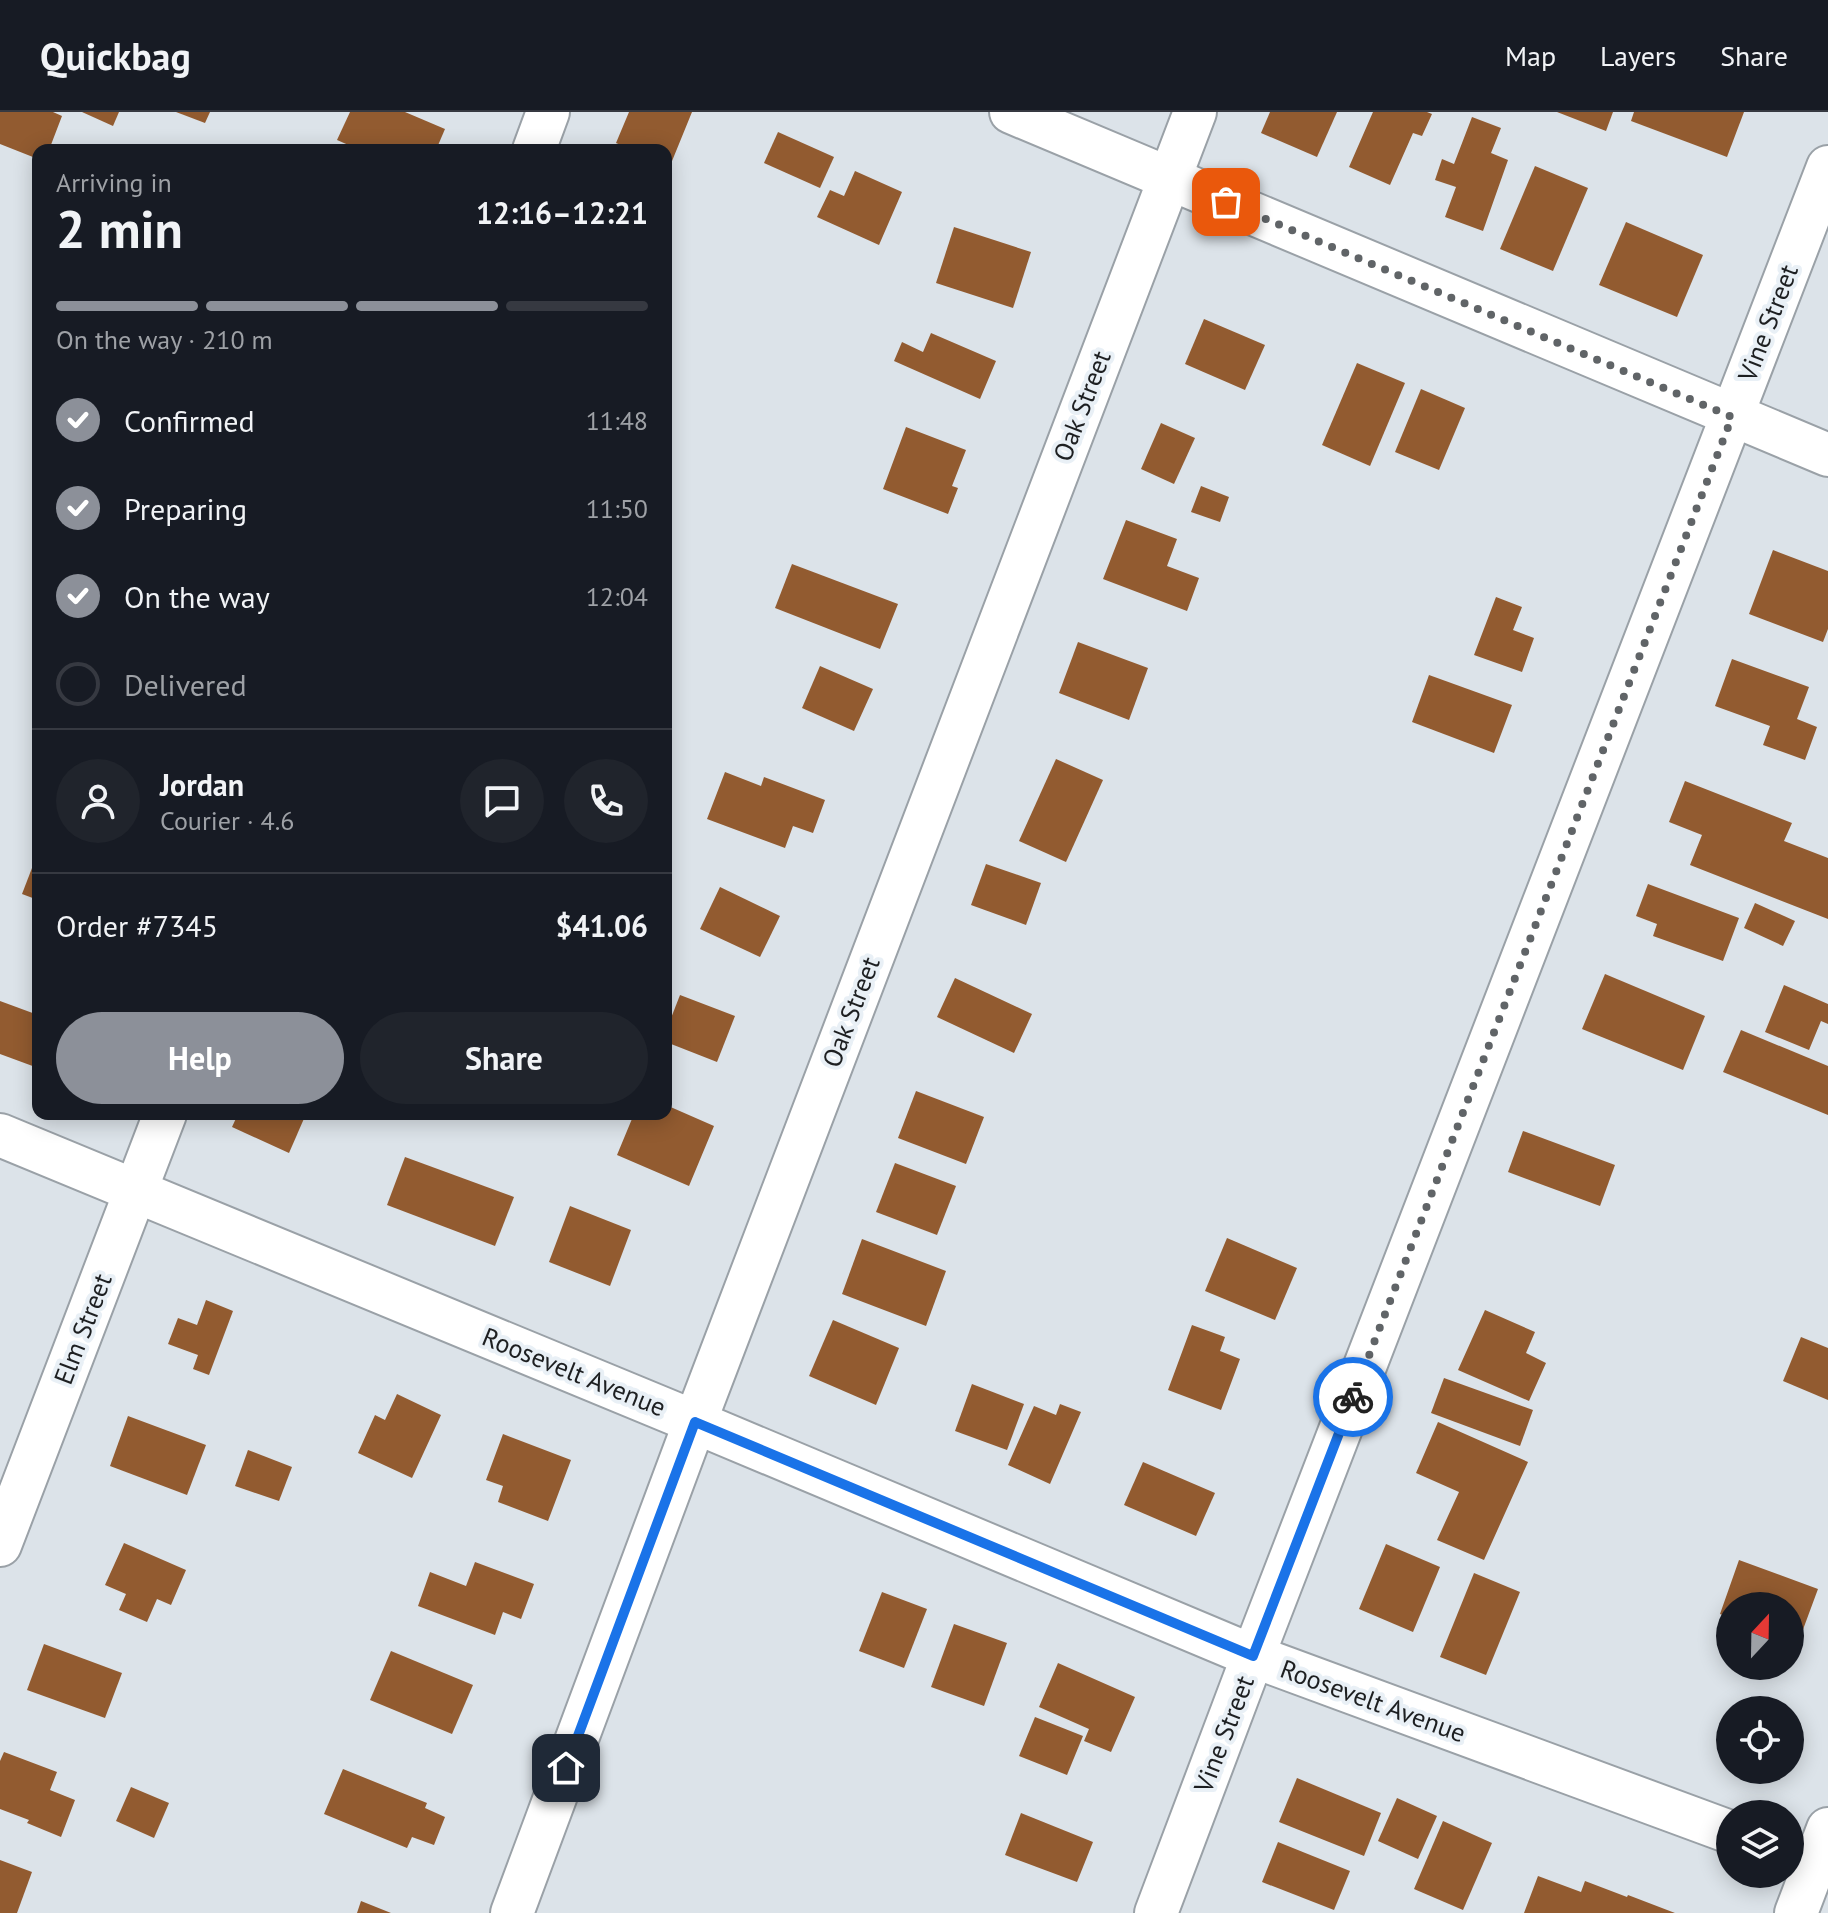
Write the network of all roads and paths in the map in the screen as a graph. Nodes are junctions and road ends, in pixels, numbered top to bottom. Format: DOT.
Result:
graph roads {
  1 [pos="548,112"];
  2 [pos="1011,112"];
  3 [pos="1195,112"];
  4 [pos="536,144"];
  5 [pos="1828,167"];
  6 [pos="1170,178"];
  7 [pos="1732,417"];
  8 [pos="1828,455"];
  9 [pos="163,1120"];
  10 [pos="0,1135"];
  11 [pos="136,1191"];
  12 [pos="695,1422"];
  13 [pos="0,1545"];
  14 [pos="1253,1656"];
  15 [pos="1716,1827"];
  16 [pos="1815,1854"];
  17 [pos="512,1913"];
  18 [pos="1156,1913"];
  19 [pos="1796,1913"];
  1 -- 4 [label="street"];
  2 -- 6 [label="street"];
  3 -- 6 [label="street, Oak Street"];
  5 -- 7 [label="street, Vine Street"];
  6 -- 7 [label="street"];
  6 -- 12 [label="street, Oak Street"];
  7 -- 8 [label="street"];
  7 -- 14 [label="street, Vine Street"];
  9 -- 11 [label="street, Elm Street"];
  10 -- 11 [label="street, Roosevelt Avenue"];
  11 -- 12 [label="street, Roosevelt Avenue"];
  11 -- 13 [label="street, Elm Street"];
  12 -- 14 [label="street, Roosevelt Avenue"];
  12 -- 17 [label="street, Oak Street"];
  14 -- 15 [label="street, Roosevelt Avenue"];
  14 -- 18 [label="street, Vine Street"];
  16 -- 19 [label="street"];
}
